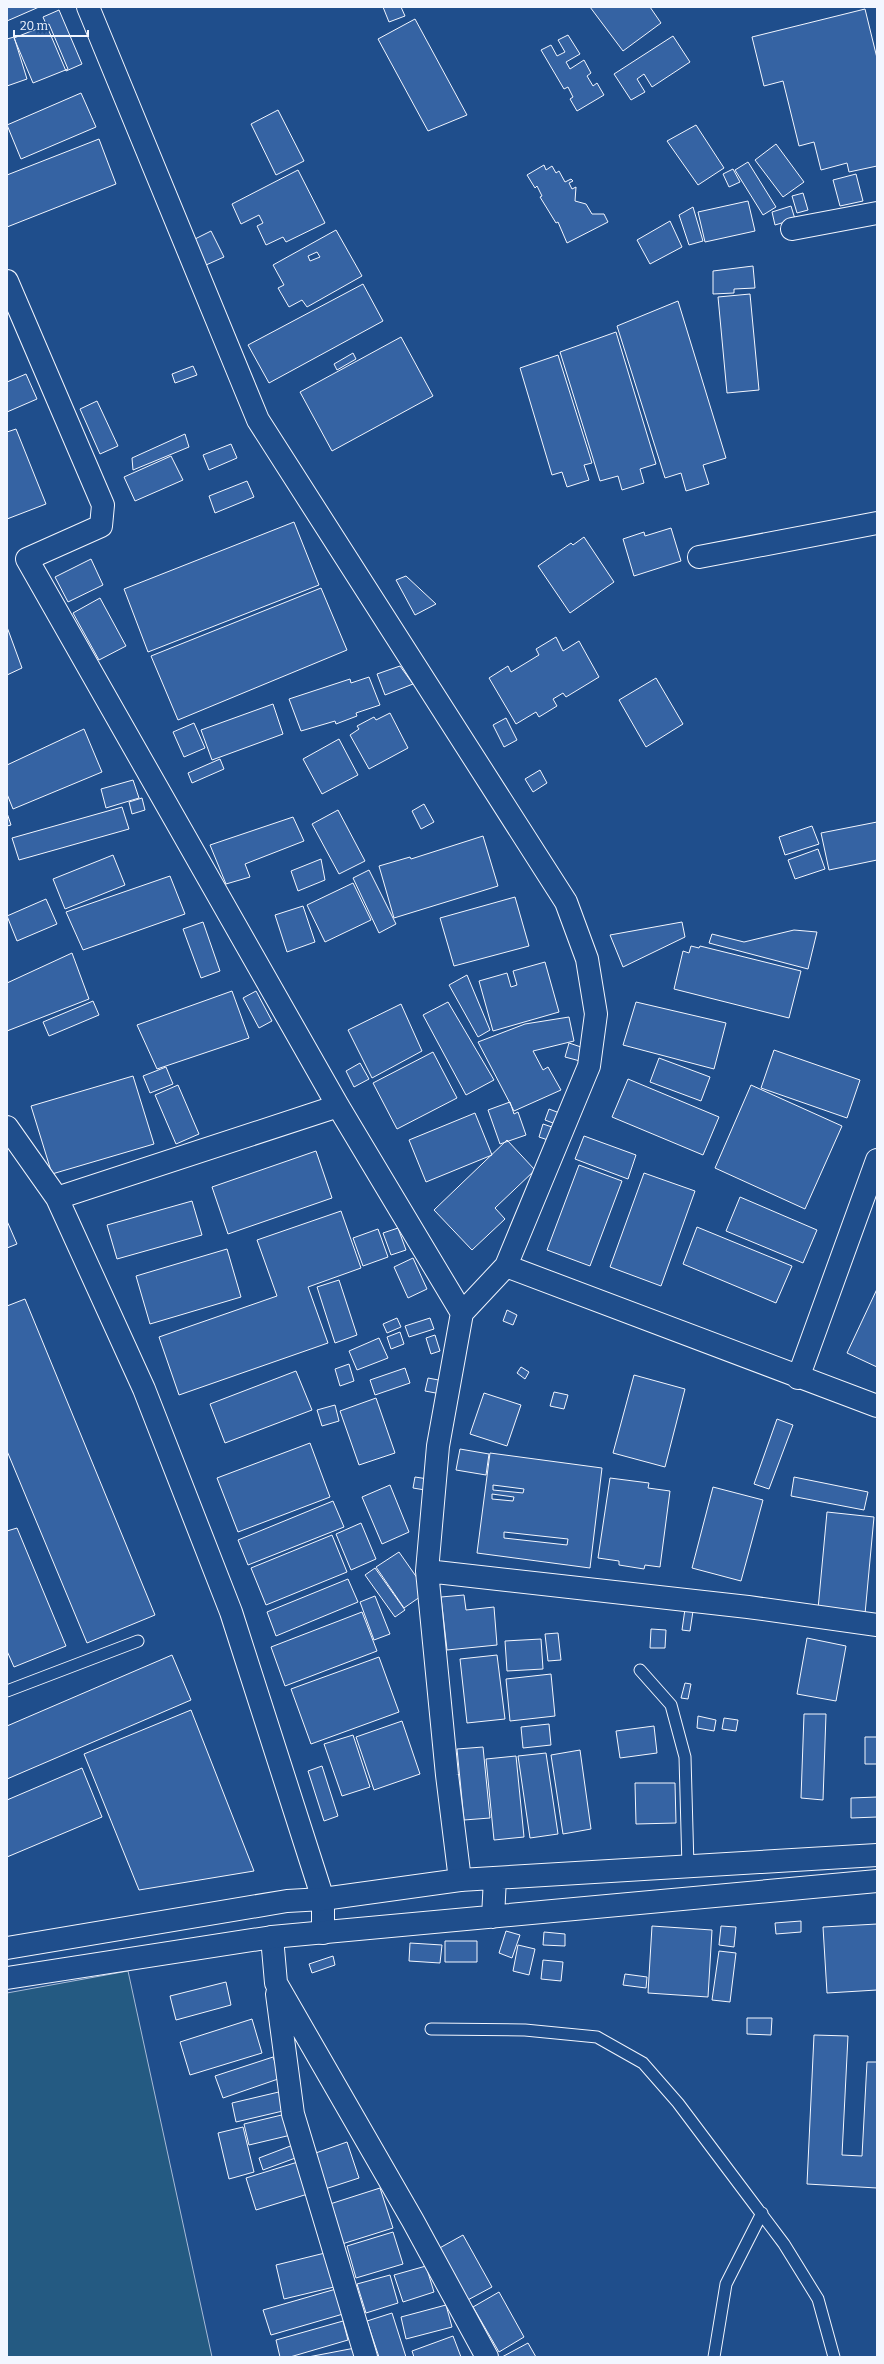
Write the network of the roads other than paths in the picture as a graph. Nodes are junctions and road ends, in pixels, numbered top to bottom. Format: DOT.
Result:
graph roads {
  1 [pos="88,7"];
  2 [pos="877,213"];
  3 [pos="792,229"];
  4 [pos="7,281"];
  5 [pos="877,523"];
  6 [pos="699,557"];
  7 [pos="338,1106"];
  8 [pos="7,1127"];
  9 [pos="877,1160"];
  10 [pos="57,1198"];
  11 [pos="506,1266"];
  12 [pos="462,1313"];
  13 [pos="798,1378"];
  14 [pos="877,1406"];
  15 [pos="427,1571"];
  16 [pos="877,1625"];
  17 [pos="138,1641"];
  18 [pos="640,1670"];
  19 [pos="7,1691"];
  20 [pos="877,1855"];
  21 [pos="768,1862"];
  22 [pos="688,1867"];
  23 [pos="495,1878"];
  24 [pos="460,1880"];
  25 [pos="877,1881"];
  26 [pos="772,1891"];
  27 [pos="324,1899"];
  28 [pos="493,1917"];
  29 [pos="323,1934"];
  30 [pos="272,1937"];
  31 [pos="7,1948"];
  32 [pos="7,1978"];
  33 [pos="276,1983"];
  34 [pos="431,2029"];
  35 [pos="762,2213"];
  36 [pos="366,2357"];
  37 [pos="487,2357"];
  38 [pos="714,2357"];
  39 [pos="834,2357"];
  1 -- 11 [label="street"];
  2 -- 3 [label="street"];
  4 -- 7 [label="street"];
  5 -- 6 [label="street"];
  7 -- 10 [label="street"];
  7 -- 12 [label="street"];
  8 -- 10 [label="street"];
  9 -- 13 [label="street"];
  10 -- 27 [label="street"];
  11 -- 12 [label="street"];
  11 -- 13 [label="street"];
  12 -- 15 [label="street"];
  13 -- 14 [label="street"];
  15 -- 16 [label="street"];
  15 -- 24 [label="street"];
  17 -- 19 [label="lane"];
  18 -- 22 [label="lane"];
  20 -- 21 [label="street"];
  21 -- 22 [label="street"];
  21 -- 26 [label="street"];
  22 -- 23 [label="street"];
  23 -- 24 [label="street"];
  23 -- 28 [label="street"];
  24 -- 27 [label="street"];
  25 -- 26 [label="street"];
  26 -- 28 [label="street"];
  27 -- 29 [label="street"];
  27 -- 31 [label="street"];
  28 -- 29 [label="street"];
  29 -- 30 [label="street"];
  30 -- 32 [label="street"];
  30 -- 33 [label="street"];
  33 -- 36 [label="street"];
  33 -- 37 [label="street"];
  34 -- 35 [label="lane"];
  35 -- 38 [label="lane"];
  35 -- 39 [label="lane"];
}
